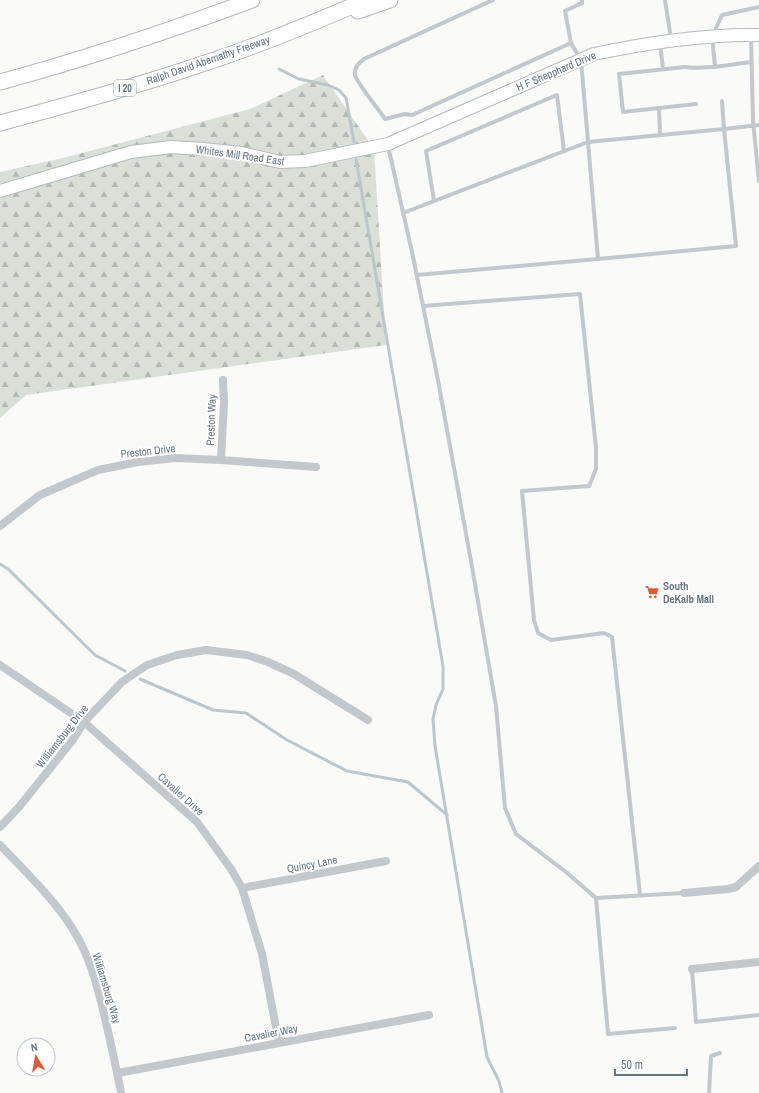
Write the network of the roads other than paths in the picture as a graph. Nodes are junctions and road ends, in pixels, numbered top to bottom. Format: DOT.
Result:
graph roads {
  1 [pos="222,0"];
  2 [pos="252,0"];
  3 [pos="366,0"];
  4 [pos="390,0"];
  5 [pos="493,0"];
  6 [pos="582,0"];
  7 [pos="665,0"];
  8 [pos="759,7"];
  9 [pos="755,34"];
  10 [pos="712,36"];
  11 [pos="666,42"];
  12 [pos="571,43"];
  13 [pos="248,47"];
  14 [pos="581,60"];
  15 [pos="71,62"];
  16 [pos="752,62"];
  17 [pos="715,66"];
  18 [pos="663,69"];
  19 [pos="0,82"];
  20 [pos="759,86"];
  21 [pos="752,87"];
  22 [pos="722,101"];
  23 [pos="696,104"];
  24 [pos="659,108"];
  25 [pos="0,123"];
  26 [pos="759,125"];
  27 [pos="753,126"];
  28 [pos="724,128"];
  29 [pos="660,135"];
  30 [pos="588,142"];
  31 [pos="388,144"];
  32 [pos="564,151"];
  33 [pos="759,182"];
  34 [pos="0,191"];
  35 [pos="434,201"];
  36 [pos="403,213"];
  37 [pos="598,259"];
  38 [pos="417,275"];
  39 [pos="423,306"];
  40 [pos="223,380"];
  41 [pos="220,460"];
  42 [pos="316,467"];
  43 [pos="0,526"];
  44 [pos="0,664"];
  45 [pos="368,720"];
  46 [pos="84,722"];
  47 [pos="0,827"];
  48 [pos="0,845"];
  49 [pos="386,861"];
  50 [pos="759,866"];
  51 [pos="242,888"];
  52 [pos="684,894"];
  53 [pos="640,896"];
  54 [pos="596,898"];
  55 [pos="759,962"];
  56 [pos="692,969"];
  57 [pos="429,1015"];
  58 [pos="759,1015"];
  59 [pos="675,1028"];
  60 [pos="280,1043"];
  61 [pos="720,1053"];
  62 [pos="118,1073"];
  63 [pos="121,1093"];
  64 [pos="709,1093"];
  1 -- 15 [label="highway"];
  2 -- 15 [label="highway"];
  3 -- 13 [label="highway, Ralph David Abernathy Freeway / I 20"];
  4 -- 13 [label="highway"];
  5 -- 12 [label="lane"];
  6 -- 12 [label="lane"];
  7 -- 11 [label="lane"];
  8 -- 10 [label="lane"];
  9 -- 10 [label="street, H F Shepphard Drive"];
  9 -- 16 [label="lane"];
  10 -- 11 [label="street, H F Shepphard Drive"];
  10 -- 17 [label="lane"];
  11 -- 14 [label="street, H F Shepphard Drive"];
  11 -- 18 [label="lane"];
  12 -- 14 [label="lane"];
  13 -- 25 [label="highway, Ralph David Abernathy Freeway / I 20"];
  14 -- 30 [label="lane"];
  14 -- 31 [label="street, H F Shepphard Drive"];
  15 -- 19 [label="highway"];
  16 -- 17 [label="lane"];
  16 -- 21 [label="lane"];
  17 -- 18 [label="lane"];
  18 -- 24 [label="lane"];
  20 -- 21 [label="lane"];
  21 -- 27 [label="lane"];
  22 -- 28 [label="lane"];
  23 -- 24 [label="lane"];
  24 -- 29 [label="lane"];
  26 -- 27 [label="lane"];
  27 -- 28 [label="lane"];
  27 -- 33 [label="lane"];
  28 -- 29 [label="lane"];
  28 -- 37 [label="lane"];
  29 -- 30 [label="lane"];
  30 -- 32 [label="lane"];
  30 -- 37 [label="lane"];
  31 -- 34 [label="street, Whites Mill Road East"];
  31 -- 36 [label="lane"];
  32 -- 35 [label="lane"];
  32 -- 35 [label="lane"];
  35 -- 36 [label="lane"];
  36 -- 38 [label="lane"];
  37 -- 38 [label="lane"];
  38 -- 39 [label="lane"];
  39 -- 53 [label="lane"];
  39 -- 54 [label="lane"];
  40 -- 41 [label="street, Preston Way"];
  41 -- 42 [label="street, Preston Drive"];
  41 -- 43 [label="street, Preston Drive"];
  44 -- 46 [label="street, Cavalier Drive"];
  45 -- 46 [label="street, Williamsburg Drive"];
  46 -- 47 [label="street, Williamsburg Drive"];
  46 -- 51 [label="street, Cavalier Drive"];
  48 -- 62 [label="street, Williamsburg Way"];
  49 -- 51 [label="street, Quincy Lane"];
  50 -- 52 [label="street"];
  51 -- 60 [label="street, Cavalier Drive"];
  52 -- 53 [label="lane"];
  53 -- 54 [label="lane"];
  54 -- 59 [label="lane"];
  55 -- 56 [label="street"];
  56 -- 58 [label="lane"];
  57 -- 60 [label="street, Cavalier Way"];
  60 -- 62 [label="street, Cavalier Way"];
  61 -- 64 [label="lane"];
  62 -- 63 [label="street, Williamsburg Way"];
}
